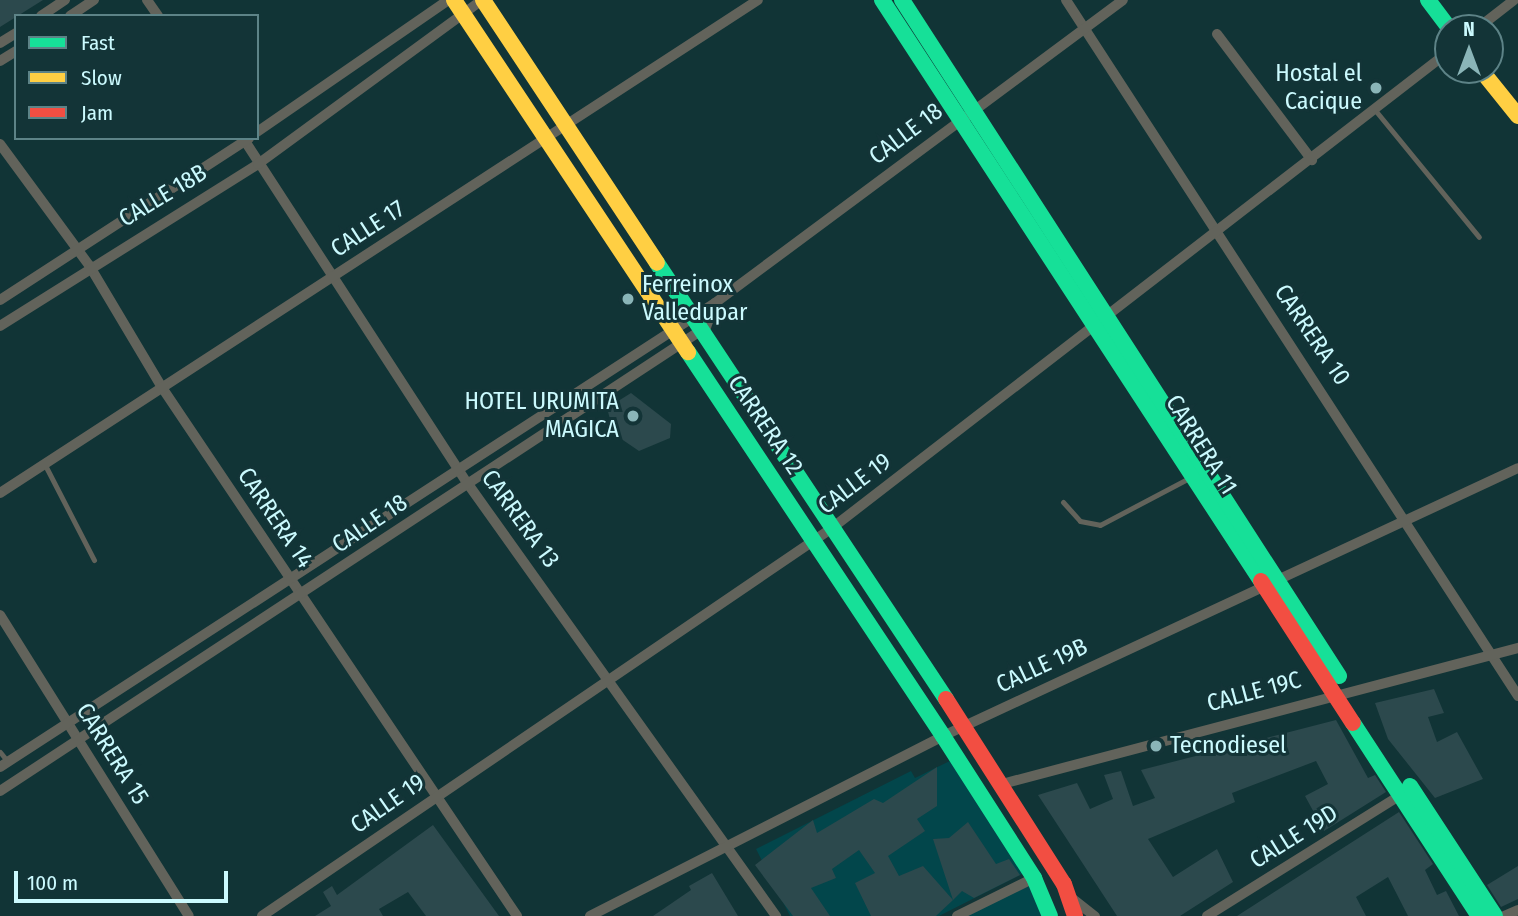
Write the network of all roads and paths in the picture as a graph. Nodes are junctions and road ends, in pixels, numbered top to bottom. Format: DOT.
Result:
graph roads {
  1 [pos="65,0"];
  2 [pos="94,0"];
  3 [pos="447,0"];
  4 [pos="454,0"];
  5 [pos="482,0"];
  6 [pos="758,0"];
  7 [pos="882,0"];
  8 [pos="902,0"];
  9 [pos="1066,0"];
  10 [pos="1123,0"];
  11 [pos="1514,0"];
  12 [pos="44,14"];
  13 [pos="73,14"];
  14 [pos="464,14"];
  15 [pos="1496,14"];
  16 [pos="1084,26"];
  17 [pos="1217,34"];
  18 [pos="1434,63"];
  19 [pos="1492,84"];
  20 [pos="973,110"];
  21 [pos="1375,110"];
  22 [pos="1518,116"];
  23 [pos="959,121"];
  24 [pos="563,125"];
  25 [pos="259,131"];
  26 [pos="547,137"];
  27 [pos="244,140"];
  28 [pos="246,140"];
  29 [pos="0,144"];
  30 [pos="1312,160"];
  31 [pos="258,164"];
  32 [pos="1219,234"];
  33 [pos="1479,237"];
  34 [pos="77,248"];
  35 [pos="89,265"];
  36 [pos="331,278"];
  37 [pos="0,300"];
  38 [pos="715,303"];
  39 [pos="694,312"];
  40 [pos="1105,322"];
  41 [pos="0,326"];
  42 [pos="706,327"];
  43 [pos="671,328"];
  44 [pos="682,343"];
  45 [pos="163,389"];
  46 [pos="45,465"];
  47 [pos="1518,468"];
  48 [pos="459,470"];
  49 [pos="1199,471"];
  50 [pos="468,484"];
  51 [pos="0,494"];
  52 [pos="1063,502"];
  53 [pos="1407,516"];
  54 [pos="832,528"];
  55 [pos="814,540"];
  56 [pos="94,561"];
  57 [pos="291,580"];
  58 [pos="1269,581"];
  59 [pos="302,595"];
  60 [pos="0,615"];
  61 [pos="1518,648"];
  62 [pos="1491,654"];
  63 [pos="610,679"];
  64 [pos="1343,690"];
  65 [pos="1518,696"];
  66 [pos="68,723"];
  67 [pos="961,727"];
  68 [pos="943,736"];
  69 [pos="78,739"];
  70 [pos="0,752"];
  71 [pos="4,764"];
  72 [pos="1003,784"];
  73 [pos="0,792"];
  74 [pos="1402,794"];
  75 [pos="436,796"];
  76 [pos="730,848"];
  77 [pos="1034,877"];
  78 [pos="1069,896"];
  79 [pos="1518,910"];
  80 [pos="189,916"];
  81 [pos="262,916"];
  82 [pos="517,916"];
  83 [pos="590,916"];
  84 [pos="776,916"];
  85 [pos="957,916"];
  86 [pos="1050,916"];
  87 [pos="1075,916"];
  88 [pos="1095,916"];
  89 [pos="1207,916"];
  90 [pos="1479,916"];
  91 [pos="1494,916"];
  92 [pos="1504,916"];
  1 -- 12 [label="street"];
  2 -- 13 [label="street"];
  3 -- 25 [label="street"];
  4 -- 14 [label="street, CARRERA 12"];
  5 -- 14 [label="street, CALLE 18B"];
  5 -- 24 [label="street, CARRERA 12"];
  6 -- 24 [label="street, CALLE 17"];
  7 -- 23 [label="street, CARRERA 11"];
  8 -- 20 [label="street, CARRERA 11"];
  9 -- 16 [label="street, CARRERA 10"];
  10 -- 16 [label="street, CALLE 18"];
  11 -- 15 [label="street"];
  14 -- 26 [label="street, CARRERA 12"];
  14 -- 31 [label="street, CALLE 18B"];
  16 -- 20 [label="street, CALLE 18"];
  16 -- 32 [label="street, CARRERA 10"];
  17 -- 30 [label="street"];
  18 -- 21 [label="street, CALLE 19"];
  19 -- 22 [label="street"];
  20 -- 23 [label="street, CALLE 18"];
  20 -- 40 [label="street, CARRERA 11"];
  21 -- 30 [label="street, CALLE 19"];
  21 -- 33 [label="lane"];
  23 -- 38 [label="street, CALLE 18"];
  23 -- 40 [label="street, CARRERA 11"];
  24 -- 26 [label="street, CALLE 17"];
  24 -- 39 [label="street, CARRERA 12"];
  26 -- 36 [label="street, CALLE 17"];
  26 -- 43 [label="street, CARRERA 12"];
  27 -- 34 [label="street, CALLE 18B"];
  28 -- 31 [label="street, CARRERA 13"];
  29 -- 34 [label="street, CARRERA 14"];
  30 -- 32 [label="street, CALLE 19"];
  31 -- 35 [label="street, CALLE 18B"];
  31 -- 36 [label="street, CARRERA 13"];
  32 -- 40 [label="street, CALLE 19"];
  32 -- 53 [label="street, CARRERA 10"];
  34 -- 35 [label="street, CARRERA 14"];
  34 -- 37 [label="street, CALLE 18B"];
  35 -- 41 [label="street, CALLE 18B"];
  35 -- 45 [label="street, CARRERA 14"];
  36 -- 45 [label="street, CALLE 17"];
  36 -- 48 [label="street, CARRERA 13"];
  38 -- 39 [label="street, CALLE 18"];
  38 -- 42 [label="street"];
  39 -- 42 [label="street, CARRERA 12"];
  39 -- 43 [label="street, CALLE 18"];
  40 -- 49 [label="street, CARRERA 11"];
  40 -- 54 [label="street, CALLE 19"];
  42 -- 44 [label="street, CALLE 18"];
  42 -- 54 [label="street, CARRERA 12"];
  43 -- 44 [label="street, CARRERA 12"];
  43 -- 48 [label="street, CALLE 18"];
  44 -- 50 [label="street, CALLE 18"];
  44 -- 55 [label="street, CARRERA 12"];
  45 -- 46 [label="street, CALLE 17"];
  45 -- 57 [label="street, CARRERA 14"];
  46 -- 51 [label="street, CALLE 17"];
  46 -- 56 [label="lane"];
  47 -- 53 [label="street, CALLE 19B"];
  48 -- 50 [label="street, CARRERA 13"];
  48 -- 57 [label="street, CALLE 18"];
  49 -- 52 [label="lane"];
  49 -- 58 [label="street, CARRERA 11"];
  50 -- 59 [label="street, CALLE 18"];
  50 -- 63 [label="street, CARRERA 13"];
  53 -- 58 [label="street, CALLE 19B"];
  53 -- 62 [label="street, CARRERA 10"];
  54 -- 55 [label="street, CALLE 19"];
  54 -- 67 [label="street, CARRERA 12"];
  55 -- 63 [label="street, CALLE 19"];
  55 -- 68 [label="street, CARRERA 12"];
  57 -- 59 [label="street, CARRERA 14"];
  57 -- 66 [label="street, CALLE 18"];
  58 -- 64 [label="street, CARRERA 11"];
  58 -- 67 [label="street, CALLE 19B"];
  59 -- 69 [label="street, CALLE 18"];
  59 -- 75 [label="street, CARRERA 14"];
  60 -- 66 [label="street, CARRERA 15"];
  61 -- 62 [label="street, CALLE 19C"];
  62 -- 64 [label="street, CALLE 19C"];
  62 -- 65 [label="street, CARRERA 10"];
  63 -- 75 [label="street, CALLE 19"];
  63 -- 76 [label="street, CARRERA 13"];
  64 -- 72 [label="street, CALLE 19C"];
  64 -- 74 [label="street, CARRERA 11"];
  64 -- 91 [label="street, CARRERA 11"];
  66 -- 69 [label="street, CARRERA 15"];
  66 -- 71 [label="street, CALLE 18"];
  67 -- 68 [label="street, CALLE 19B"];
  67 -- 72 [label="street, CARRERA 12"];
  68 -- 76 [label="street, CALLE 19B"];
  68 -- 77 [label="street, CARRERA 12"];
  69 -- 73 [label="street, CALLE 18"];
  69 -- 80 [label="street, CARRERA 15"];
  70 -- 71 [label="lane"];
  72 -- 78 [label="street, CARRERA 12"];
  74 -- 89 [label="street, CALLE 19D"];
  74 -- 90 [label="street, CARRERA 11"];
  75 -- 81 [label="street, CALLE 19"];
  75 -- 82 [label="street, CARRERA 14"];
  76 -- 83 [label="street, CALLE 19B"];
  76 -- 84 [label="street, CARRERA 13"];
  77 -- 85 [label="street"];
  77 -- 86 [label="street, CARRERA 12"];
  78 -- 87 [label="street, CARRERA 12"];
  78 -- 88 [label="street"];
  79 -- 92 [label="street"];
}
